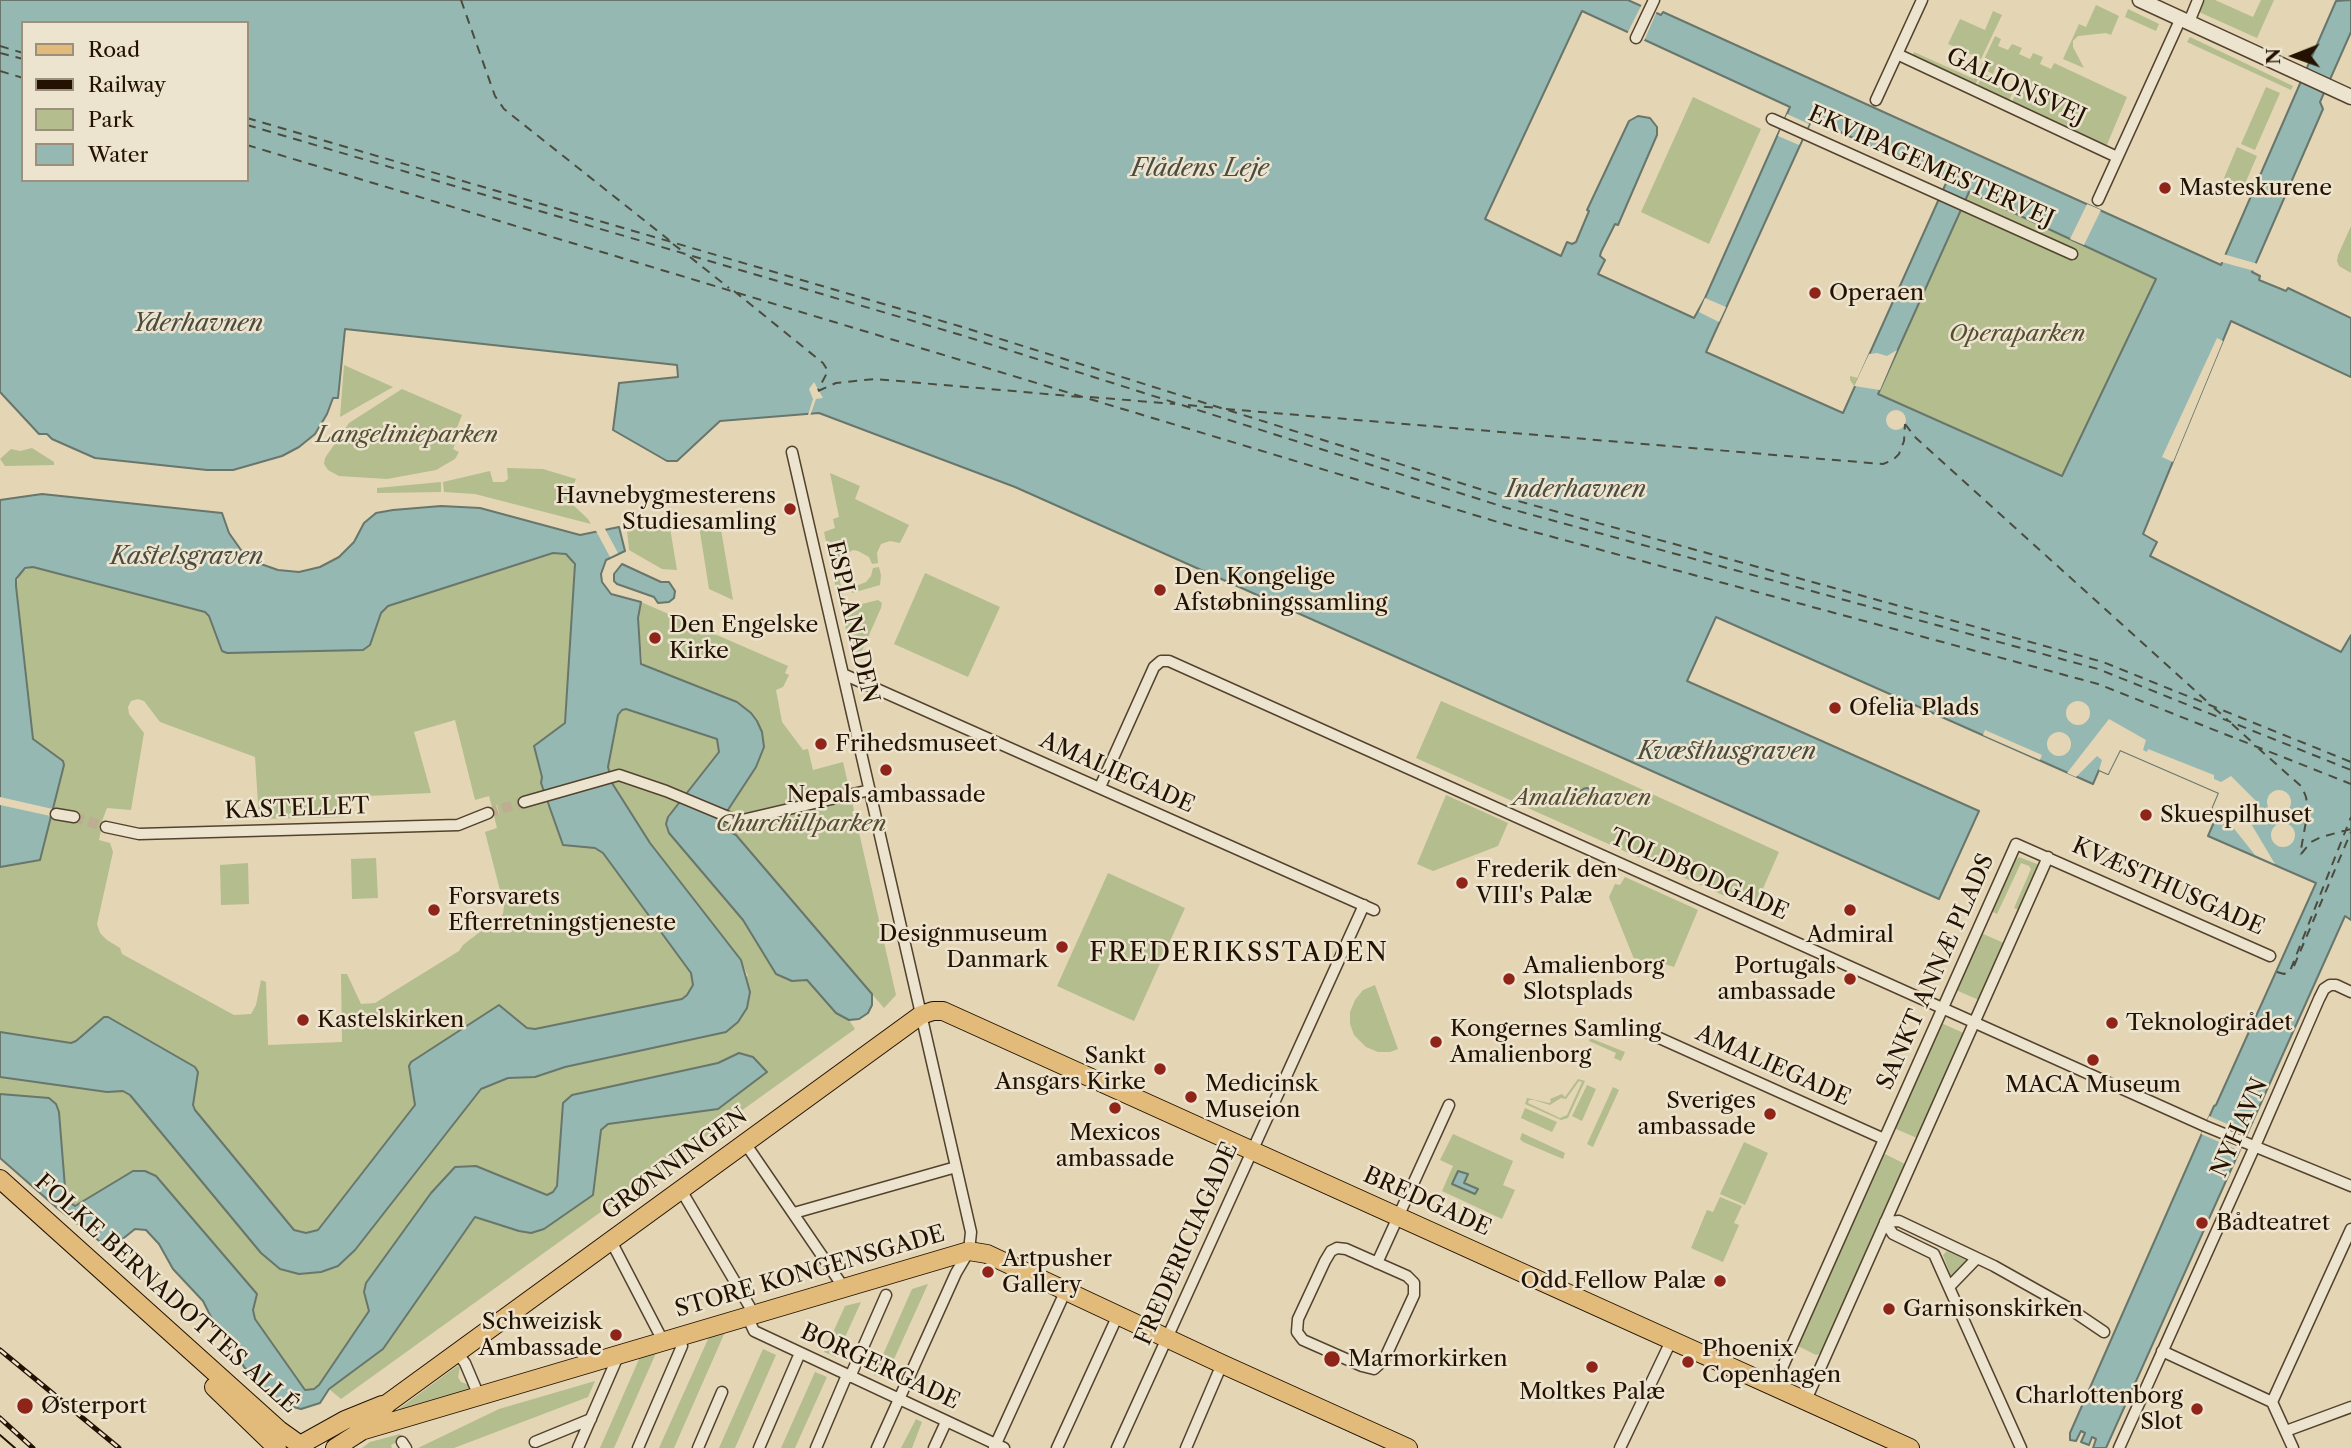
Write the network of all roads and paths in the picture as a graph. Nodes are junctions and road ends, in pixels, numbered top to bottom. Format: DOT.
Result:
graph roads {
  1 [pos="1922,0"];
  2 [pos="2140,0"];
  3 [pos="2198,0"];
  4 [pos="1652,4"];
  5 [pos="2185,20"];
  6 [pos="1636,38"];
  7 [pos="1897,54"];
  8 [pos="2351,97"];
  9 [pos="1876,100"];
  10 [pos="1774,120"];
  11 [pos="2117,157"];
  12 [pos="2098,200"];
  13 [pos="2072,254"];
  14 [pos="792,452"];
  15 [pos="843,674"];
  16 [pos="1100,788"];
  17 [pos="870,790"];
  18 [pos="524,802"];
  19 [pos="488,813"];
  20 [pos="57,814"];
  21 [pos="74,817"];
  22 [pos="106,827"];
  23 [pos="2048,857"];
  24 [pos="1369,908"];
  25 [pos="2270,956"];
  26 [pos="2351,992"];
  27 [pos="1944,1007"];
  28 [pos="921,1014"];
  29 [pos="1976,1021"];
  30 [pos="1646,1032"];
  31 [pos="1449,1105"];
  32 [pos="1884,1139"];
  33 [pos="745,1143"];
  34 [pos="2250,1144"];
  35 [pos="1252,1150"];
  36 [pos="956,1167"];
  37 [pos="0,1179"];
  38 [pos="2351,1186"];
  39 [pos="681,1190"];
  40 [pos="0,1194"];
  41 [pos="794,1213"];
  42 [pos="1399,1216"];
  43 [pos="1885,1222"];
  44 [pos="2351,1229"];
  45 [pos="611,1241"];
  46 [pos="1939,1241"];
  47 [pos="969,1251"];
  48 [pos="1934,1254"];
  49 [pos="1977,1258"];
  50 [pos="1377,1263"];
  51 [pos="1949,1287"];
  52 [pos="844,1288"];
  53 [pos="1066,1290"];
  54 [pos="886,1295"];
  55 [pos="750,1315"];
  56 [pos="1118,1315"];
  57 [pos="2104,1332"];
  58 [pos="1167,1338"];
  59 [pos="1672,1339"];
  60 [pos="663,1341"];
  61 [pos="682,1346"];
  62 [pos="2162,1351"];
  63 [pos="457,1353"];
  64 [pos="619,1353"];
  65 [pos="800,1353"];
  66 [pos="1222,1364"];
  67 [pos="849,1376"];
  68 [pos="1774,1386"];
  69 [pos="722,1392"];
  70 [pos="479,1396"];
  71 [pos="898,1399"];
  72 [pos="1806,1400"];
  73 [pos="388,1402"];
  74 [pos="2272,1402"];
  75 [pos="2351,1407"];
  76 [pos="591,1419"];
  77 [pos="946,1422"];
  78 [pos="363,1430"];
  79 [pos="2286,1431"];
  80 [pos="535,1442"];
  81 [pos="300,1447"];
  82 [pos="998,1447"];
  83 [pos="277,1448"];
  84 [pos="335,1448"];
  85 [pos="578,1448"];
  86 [pos="638,1448"];
  87 [pos="698,1448"];
  88 [pos="759,1448"];
  89 [pos="816,1448"];
  90 [pos="877,1448"];
  91 [pos="934,1448"];
  92 [pos="1057,1448"];
  93 [pos="1117,1448"];
  94 [pos="1186,1448"];
  95 [pos="1408,1448"];
  96 [pos="1620,1448"];
  97 [pos="1910,1448"];
  98 [pos="2021,1448"];
  99 [pos="2119,1448"];
  100 [pos="2293,1448"];
  1 -- 7 [label="street"];
  2 -- 5 [label="street"];
  3 -- 5 [label="street"];
  4 -- 6 [label="street"];
  5 -- 8 [label="street"];
  5 -- 11 [label="street"];
  7 -- 9 [label="street"];
  7 -- 11 [label="street, GALIONSVEJ"];
  10 -- 13 [label="street, EKVIPAGEMESTERVEJ"];
  11 -- 12 [label="street"];
  14 -- 15 [label="street, ESPLANADEN"];
  15 -- 16 [label="street, AMALIEGADE"];
  15 -- 17 [label="street, ESPLANADEN"];
  16 -- 24 [label="street, AMALIEGADE"];
  16 -- 27 [label="street, TOLDBODGADE"];
  17 -- 18 [label="street"];
  17 -- 28 [label="street, ESPLANADEN"];
  19 -- 22 [label="street, KASTELLET"];
  20 -- 21 [label="street"];
  23 -- 25 [label="street, KVÆSTHUSGADE"];
  23 -- 27 [label="street, SANKT ANNÆ PLADS"];
  23 -- 29 [label="street"];
  24 -- 35 [label="street, FREDERICIAGADE"];
  26 -- 34 [label="street, NYHAVN"];
  27 -- 29 [label="street, TOLDBODGADE"];
  27 -- 32 [label="street, SANKT ANNÆ PLADS"];
  28 -- 33 [label="main road, GRØNNINGEN"];
  28 -- 35 [label="main road, BREDGADE"];
  28 -- 36 [label="street, ESPLANADEN"];
  29 -- 34 [label="street, TOLDBODGADE"];
  29 -- 43 [label="street"];
  30 -- 32 [label="street, AMALIEGADE"];
  31 -- 42 [label="street"];
  32 -- 68 [label="street, SANKT ANNÆ PLADS"];
  33 -- 39 [label="main road, GRØNNINGEN"];
  33 -- 41 [label="street"];
  34 -- 38 [label="street, TOLDBODGADE"];
  34 -- 62 [label="street, NYHAVN"];
  35 -- 42 [label="main road, BREDGADE"];
  35 -- 58 [label="street, FREDERICIAGADE"];
  36 -- 41 [label="street"];
  36 -- 47 [label="street, ESPLANADEN"];
  37 -- 81 [label="main road, FOLKE BERNADOTTES ALLÉ"];
  39 -- 45 [label="main road, GRØNNINGEN"];
  39 -- 55 [label="street, BORGERGADE"];
  40 -- 83 [label="main road, FOLKE BERNADOTTES ALLÉ"];
  41 -- 52 [label="street"];
  42 -- 50 [label="street"];
  42 -- 59 [label="main road, BREDGADE"];
  43 -- 46 [label="street"];
  43 -- 48 [label="street"];
  43 -- 72 [label="street"];
  44 -- 74 [label="street"];
  45 -- 60 [label="street"];
  45 -- 63 [label="main road, GRØNNINGEN"];
  46 -- 48 [label="street"];
  46 -- 49 [label="street"];
  47 -- 52 [label="main road, STORE KONGENSGADE"];
  47 -- 53 [label="main road, STORE KONGENSGADE"];
  47 -- 71 [label="street"];
  48 -- 51 [label="street"];
  49 -- 51 [label="street"];
  49 -- 57 [label="street"];
  50 -- 50 [label="street"];
  51 -- 98 [label="street"];
  52 -- 55 [label="main road, STORE KONGENSGADE"];
  53 -- 56 [label="main road, STORE KONGENSGADE"];
  53 -- 82 [label="street"];
  54 -- 67 [label="street"];
  55 -- 60 [label="main road, STORE KONGENSGADE"];
  55 -- 65 [label="street, BORGERGADE"];
  56 -- 58 [label="main road, STORE KONGENSGADE"];
  56 -- 92 [label="street"];
  58 -- 66 [label="main road, STORE KONGENSGADE"];
  58 -- 93 [label="street, FREDERICIAGADE"];
  59 -- 68 [label="main road, BREDGADE"];
  59 -- 96 [label="street"];
  60 -- 64 [label="main road, STORE KONGENSGADE"];
  61 -- 86 [label="street"];
  62 -- 74 [label="street"];
  62 -- 99 [label="street, NYHAVN"];
  63 -- 70 [label="street"];
  63 -- 73 [label="main road, GRØNNINGEN"];
  64 -- 70 [label="main road, STORE KONGENSGADE"];
  64 -- 76 [label="street"];
  65 -- 67 [label="street, BORGERGADE"];
  65 -- 88 [label="street"];
  66 -- 94 [label="street"];
  66 -- 95 [label="main road, STORE KONGENSGADE"];
  67 -- 71 [label="street, BORGERGADE"];
  67 -- 89 [label="street"];
  68 -- 72 [label="main road, BREDGADE"];
  69 -- 87 [label="street"];
  70 -- 78 [label="main road, STORE KONGENSGADE"];
  71 -- 77 [label="street, BORGERGADE"];
  71 -- 90 [label="street"];
  72 -- 97 [label="main road, BREDGADE"];
  73 -- 78 [label="main road, GRØNNINGEN"];
  73 -- 81 [label="main road, GRØNNINGEN"];
  74 -- 79 [label="street"];
  75 -- 79 [label="street"];
  76 -- 80 [label="street"];
  76 -- 85 [label="street"];
  77 -- 82 [label="street, BORGERGADE"];
  77 -- 91 [label="street"];
  78 -- 84 [label="main road, GRØNNINGEN"];
  79 -- 100 [label="street"];
}
